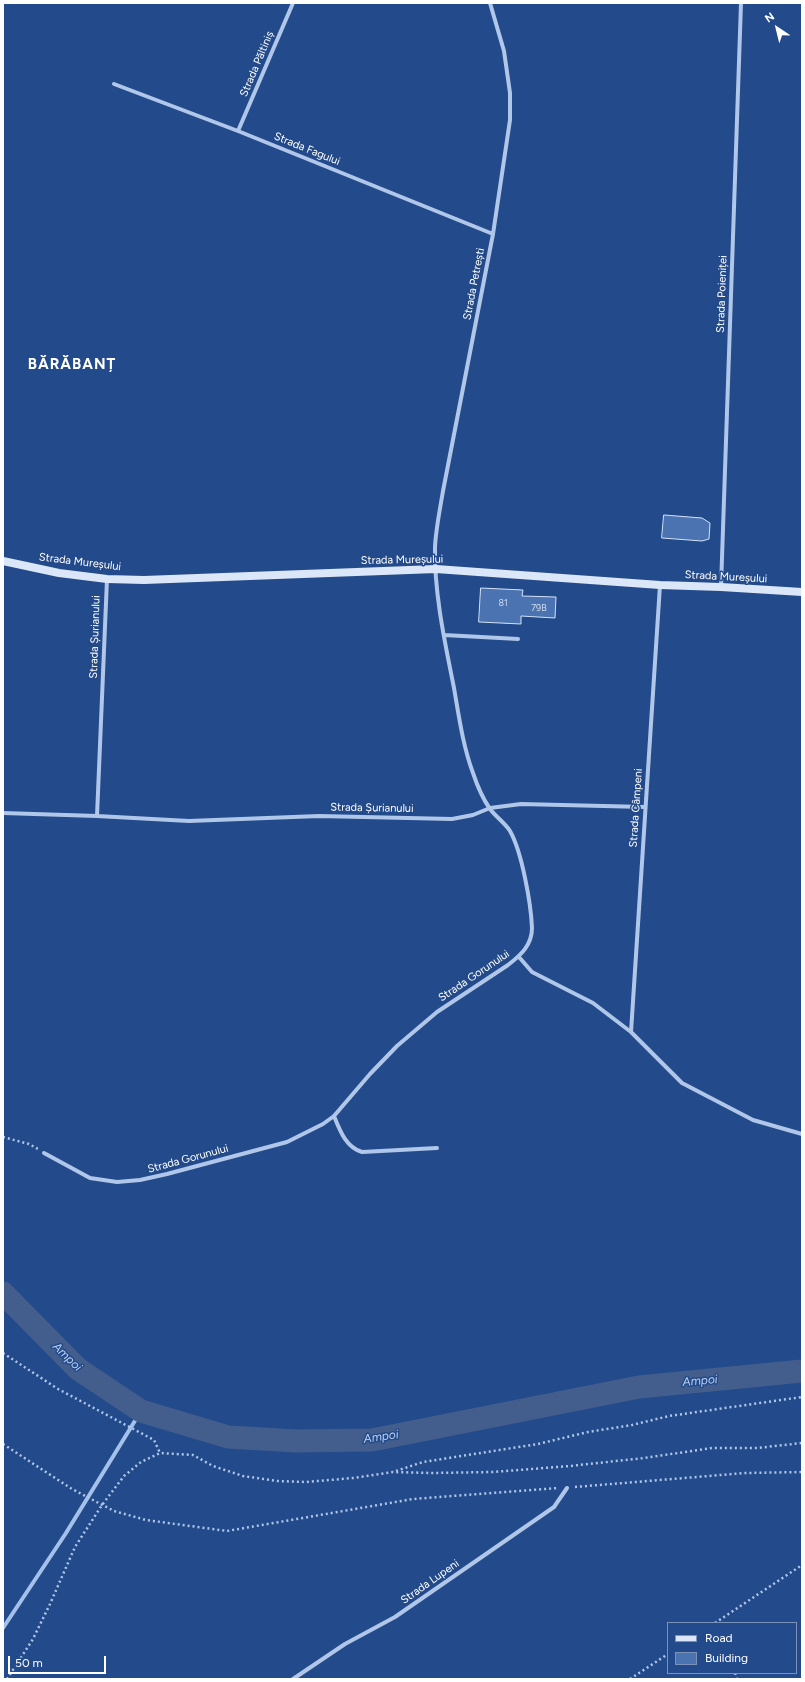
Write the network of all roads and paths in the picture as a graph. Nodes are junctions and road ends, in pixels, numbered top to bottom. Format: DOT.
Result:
graph roads {
  1 [pos="293,3"];
  2 [pos="490,3"];
  3 [pos="741,3"];
  4 [pos="114,84"];
  5 [pos="238,131"];
  6 [pos="493,234"];
  7 [pos="3,561"];
  8 [pos="436,569"];
  9 [pos="107,578"];
  10 [pos="660,585"];
  11 [pos="721,586"];
  12 [pos="802,592"];
  13 [pos="444,635"];
  14 [pos="518,639"];
  15 [pos="645,807"];
  16 [pos="490,808"];
  17 [pos="3,813"];
  18 [pos="97,816"];
  19 [pos="518,957"];
  20 [pos="631,1032"];
  21 [pos="334,1116"];
  22 [pos="802,1134"];
  23 [pos="3,1137"];
  24 [pos="437,1148"];
  25 [pos="44,1153"];
  26 [pos="3,1353"];
  27 [pos="802,1397"];
  28 [pos="802,1443"];
  29 [pos="3,1444"];
  30 [pos="160,1452"];
  31 [pos="393,1472"];
  32 [pos="802,1472"];
  33 [pos="567,1488"];
  34 [pos="102,1505"];
  35 [pos="802,1565"];
  36 [pos="717,1622"];
  37 [pos="667,1655"];
  38 [pos="7,1679"];
  39 [pos="293,1679"];
  40 [pos="630,1679"];
  1 -- 5 [label="street, Strada Păltiniș"];
  2 -- 6 [label="street, Strada Petrești"];
  3 -- 11 [label="street, Strada Poieniței"];
  4 -- 5 [label="street, Strada Fagului"];
  5 -- 6 [label="street, Strada Fagului"];
  6 -- 8 [label="street, Strada Petrești"];
  7 -- 9 [label="street, Strada Mureșului"];
  8 -- 9 [label="street, Strada Mureșului"];
  8 -- 10 [label="street, Strada Mureșului"];
  8 -- 13 [label="street, Strada Gorunului"];
  9 -- 18 [label="street, Strada Șurianului"];
  10 -- 11 [label="street, Strada Mureșului"];
  10 -- 15 [label="street, Strada Câmpeni"];
  11 -- 12 [label="street, Strada Mureșului"];
  13 -- 14 [label="street"];
  13 -- 16 [label="street, Strada Gorunului"];
  15 -- 16 [label="street, Strada Șurianului"];
  15 -- 20 [label="street, Strada Câmpeni"];
  16 -- 18 [label="street, Strada Șurianului"];
  16 -- 19 [label="street, Strada Gorunului"];
  17 -- 18 [label="street, Strada Șurianului"];
  19 -- 20 [label="street"];
  19 -- 21 [label="street, Strada Gorunului"];
  20 -- 22 [label="street"];
  21 -- 24 [label="street"];
  21 -- 25 [label="street, Strada Gorunului"];
  23 -- 25 [label="path"];
  26 -- 30 [label="path"];
  27 -- 31 [label="path"];
  28 -- 31 [label="path"];
  29 -- 34 [label="path"];
  30 -- 31 [label="path"];
  30 -- 34 [label="path"];
  32 -- 33 [label="path"];
  33 -- 34 [label="path"];
  33 -- 39 [label="street, Strada Lupeni"];
  34 -- 38 [label="path"];
  35 -- 36 [label="path"];
  37 -- 40 [label="path"];
}
